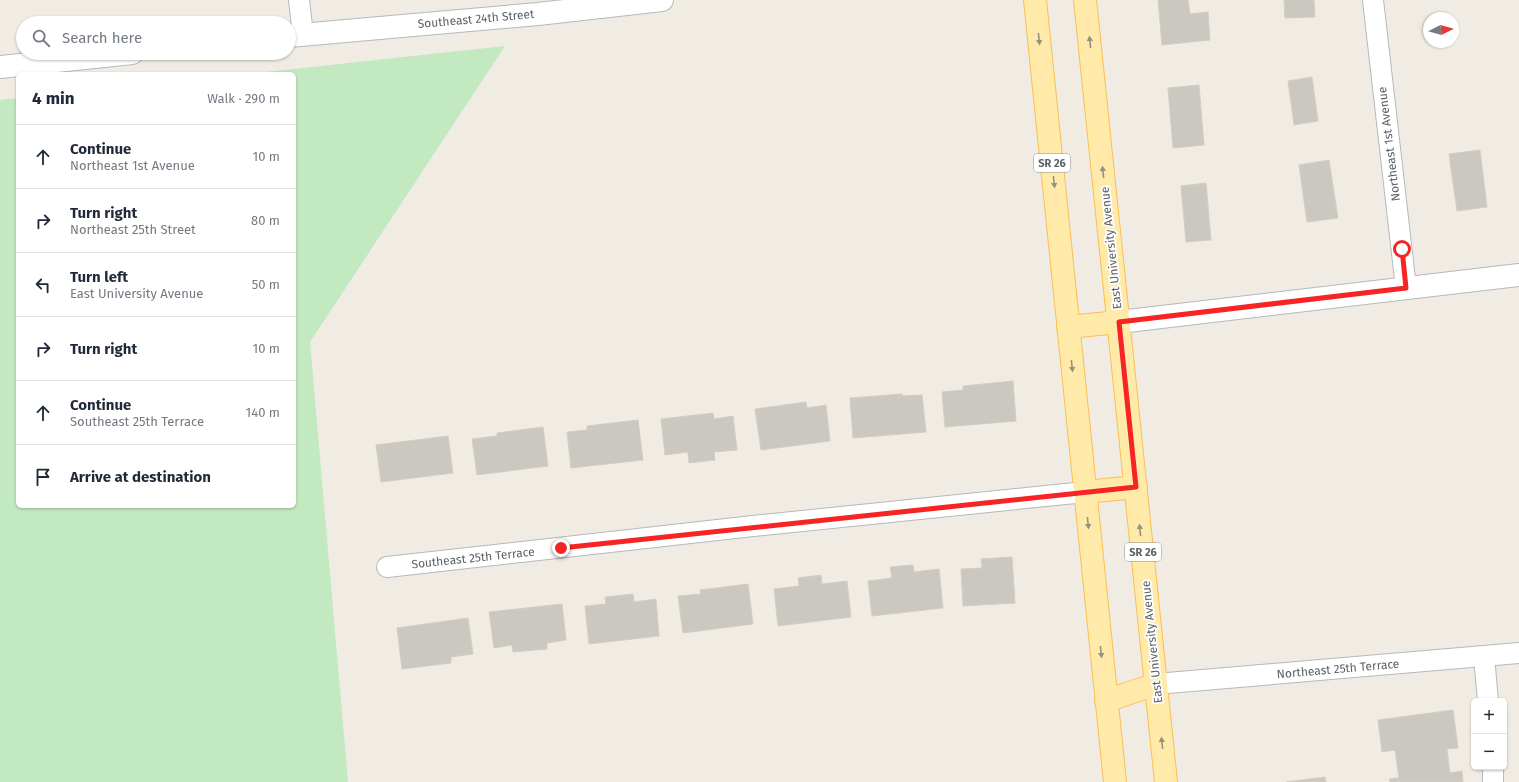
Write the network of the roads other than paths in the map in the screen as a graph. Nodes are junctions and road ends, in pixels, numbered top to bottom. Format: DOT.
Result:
graph roads {
  1 [pos="299,0"];
  2 [pos="662,0"];
  3 [pos="1036,0"];
  4 [pos="1085,0"];
  5 [pos="1373,0"];
  6 [pos="296,36"];
  7 [pos="66,60"];
  8 [pos="0,67"];
  9 [pos="1519,275"];
  10 [pos="1406,288"];
  11 [pos="1119,322"];
  12 [pos="1068,327"];
  13 [pos="1136,487"];
  14 [pos="1085,492"];
  15 [pos="387,567"];
  16 [pos="1519,653"];
  17 [pos="1484,657"];
  18 [pos="1156,684"];
  19 [pos="1488,698"];
  20 [pos="1106,700"];
  21 [pos="1493,770"];
  22 [pos="1115,782"];
  23 [pos="1166,782"];
  24 [pos="1494,782"];
  1 -- 6 [label="street"];
  2 -- 6 [label="street, Southeast 24th Street"];
  3 -- 12 [label="main road, SR 26, one-way"];
  11 -- 4 [label="main road, East University Avenue / SR 26, one-way"];
  5 -- 10 [label="street, Northeast 1st Avenue"];
  7 -- 8 [label="street"];
  9 -- 10 [label="street"];
  10 -- 11 [label="street"];
  11 -- 12 [label="main road"];
  11 -- 13 [label="main road, East University Avenue / SR 26"];
  12 -- 14 [label="main road, SR 26, one-way"];
  13 -- 14 [label="main road"];
  18 -- 13 [label="main road, East University Avenue / SR 26, one-way"];
  14 -- 15 [label="street, Southeast 25th Terrace"];
  14 -- 20 [label="main road, SR 26, one-way"];
  16 -- 17 [label="street, Northeast 25th Terrace"];
  17 -- 18 [label="street, Northeast 25th Terrace"];
  17 -- 19 [label="street"];
  18 -- 20 [label="main road"];
  23 -- 18 [label="main road, East University Avenue / SR 26, one-way"];
  20 -- 22 [label="main road, SR 26"];
  21 -- 24 [label="street"];
}
